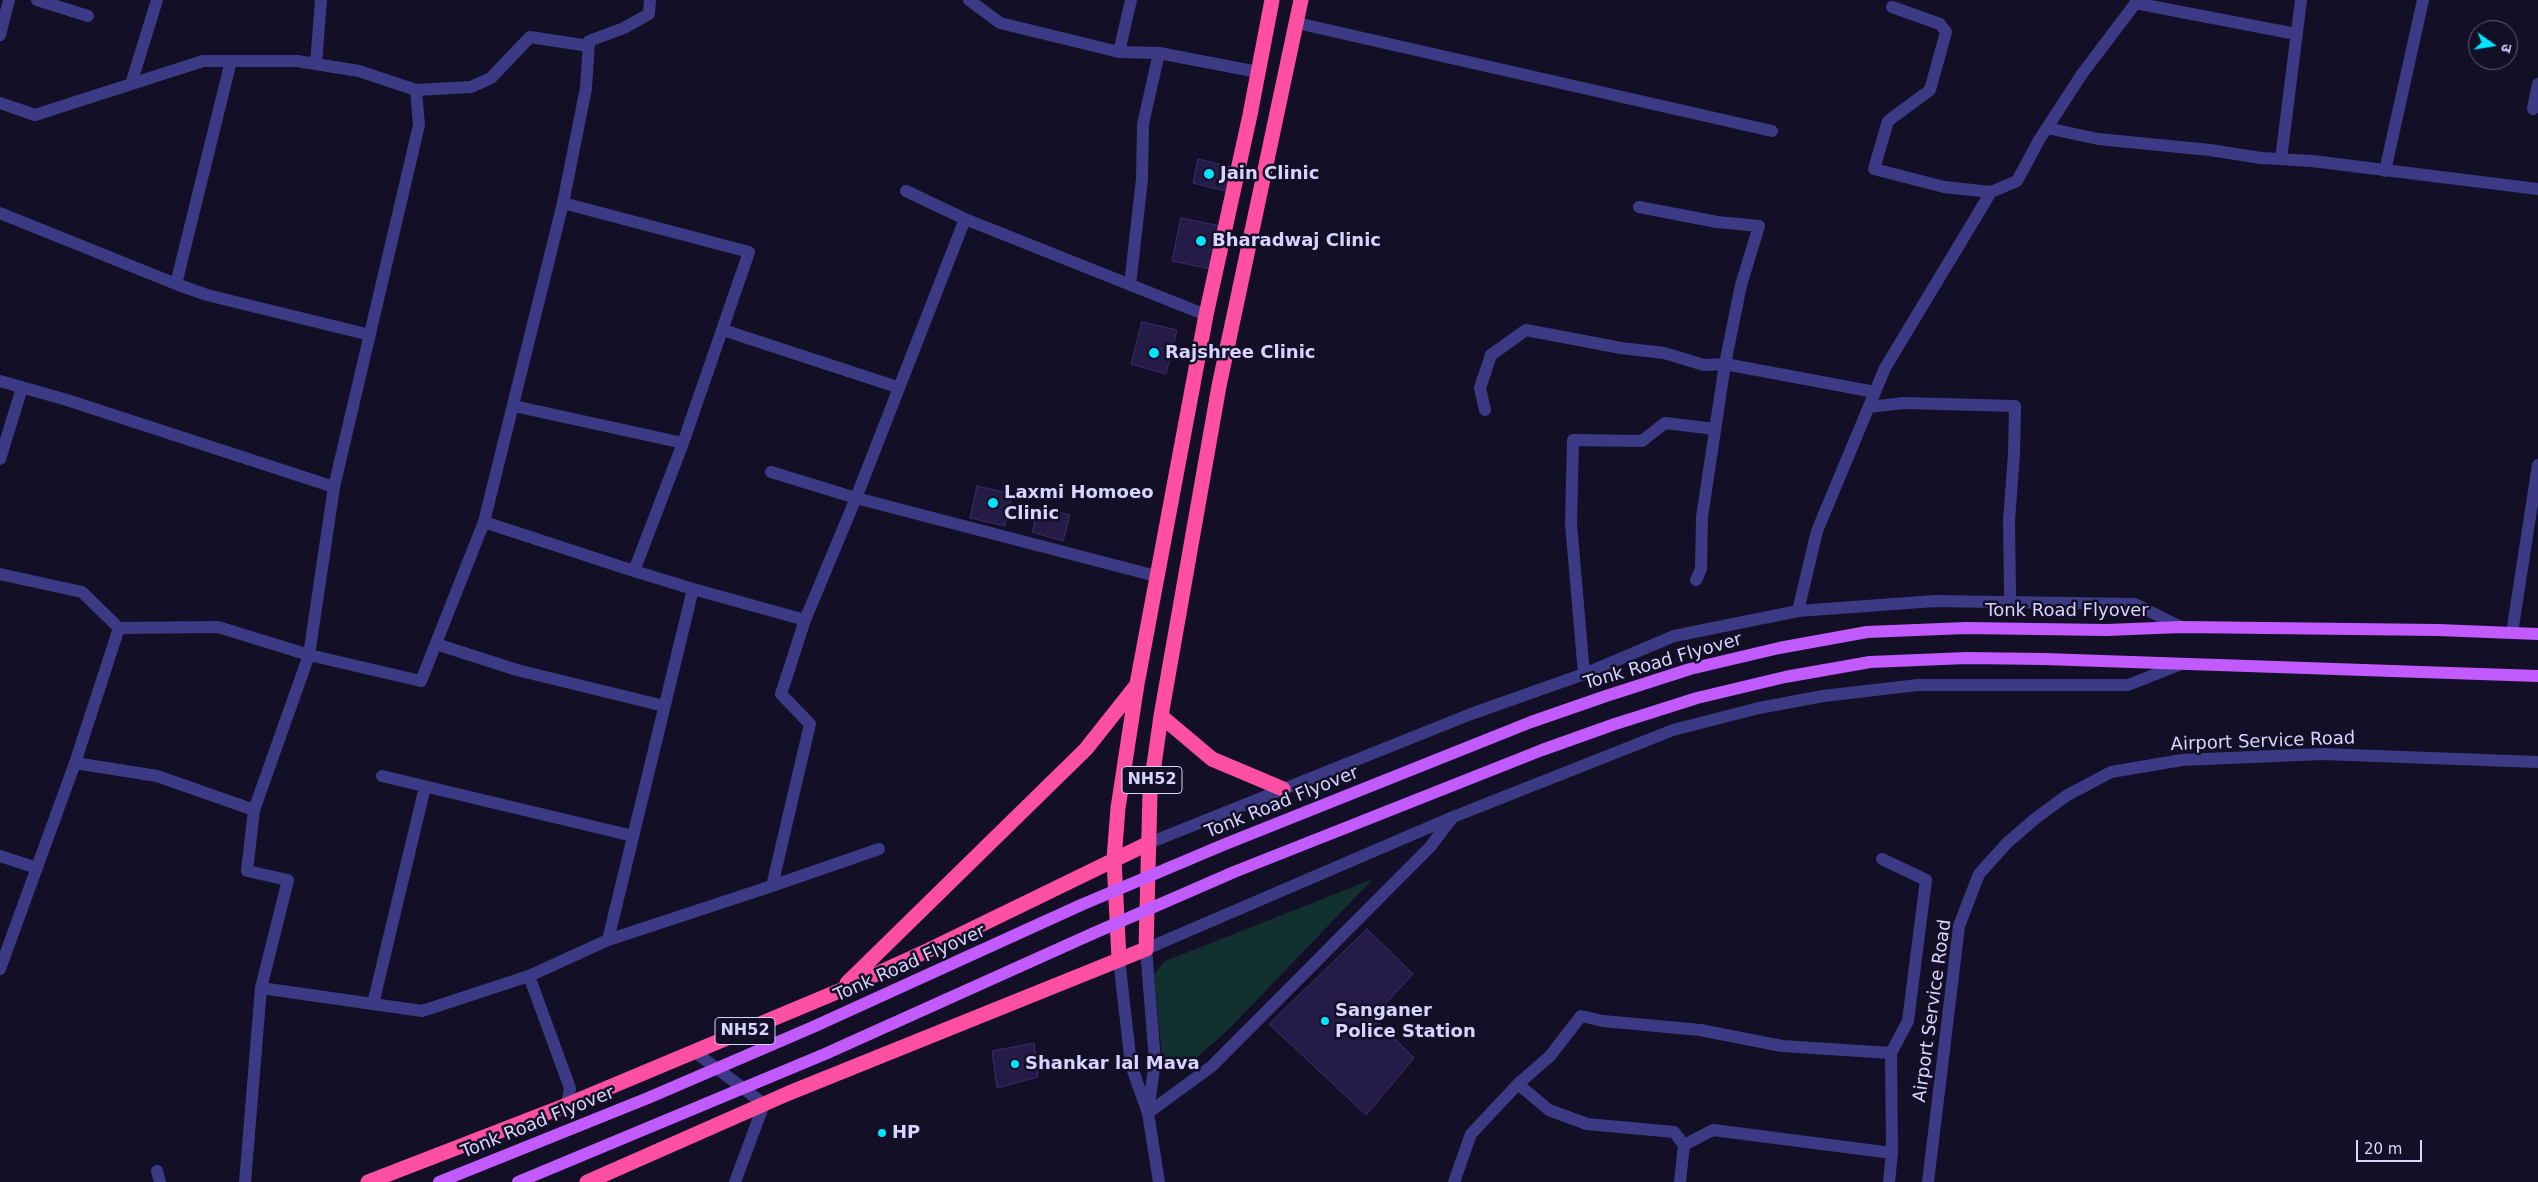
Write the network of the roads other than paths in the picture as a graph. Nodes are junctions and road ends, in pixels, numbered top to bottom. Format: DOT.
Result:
graph roads {
  1 [pos="9,0"];
  2 [pos="37,0"];
  3 [pos="156,0"];
  4 [pos="322,0"];
  5 [pos="650,0"];
  6 [pos="970,0"];
  7 [pos="1131,0"];
  8 [pos="1272,0"];
  9 [pos="1302,0"];
  10 [pos="2301,0"];
  11 [pos="2423,0"];
  12 [pos="2137,2"];
  13 [pos="1892,7"];
  14 [pos="88,16"];
  15 [pos="1297,23"];
  16 [pos="2296,34"];
  17 [pos="0,35"];
  18 [pos="589,46"];
  19 [pos="1119,52"];
  20 [pos="1159,53"];
  21 [pos="231,61"];
  22 [pos="316,64"];
  23 [pos="1258,72"];
  24 [pos="131,84"];
  25 [pos="2538,84"];
  26 [pos="416,90"];
  27 [pos="0,103"];
  28 [pos="2533,109"];
  29 [pos="2048,128"];
  30 [pos="1772,131"];
  31 [pos="2281,159"];
  32 [pos="2385,171"];
  33 [pos="2538,189"];
  34 [pos="906,191"];
  35 [pos="1991,192"];
  36 [pos="563,203"];
  37 [pos="1640,207"];
  38 [pos="0,213"];
  39 [pos="965,219"];
  40 [pos="176,284"];
  41 [pos="1130,285"];
  42 [pos="1206,315"];
  43 [pos="723,330"];
  44 [pos="370,335"];
  45 [pos="1726,364"];
  46 [pos="0,381"];
  47 [pos="897,387"];
  48 [pos="22,388"];
  49 [pos="1875,392"];
  50 [pos="514,406"];
  51 [pos="1869,407"];
  52 [pos="1486,410"];
  53 [pos="1715,429"];
  54 [pos="683,443"];
  55 [pos="0,459"];
  56 [pos="2538,465"];
  57 [pos="771,472"];
  58 [pos="334,487"];
  59 [pos="856,498"];
  60 [pos="484,522"];
  61 [pos="634,571"];
  62 [pos="0,574"];
  63 [pos="1156,576"];
  64 [pos="1696,580"];
  65 [pos="693,588"];
  66 [pos="2010,594"];
  67 [pos="1798,611"];
  68 [pos="805,620"];
  69 [pos="2181,627"];
  70 [pos="119,628"];
  71 [pos="2512,633"];
  72 [pos="2538,634"];
  73 [pos="436,644"];
  74 [pos="309,655"];
  75 [pos="2179,665"];
  76 [pos="1584,674"];
  77 [pos="2538,676"];
  78 [pos="1137,684"];
  79 [pos="664,706"];
  80 [pos="1161,716"];
  81 [pos="2538,762"];
  82 [pos="75,763"];
  83 [pos="382,776"];
  84 [pos="425,787"];
  85 [pos="1283,790"];
  86 [pos="254,810"];
  87 [pos="1453,816"];
  88 [pos="633,836"];
  89 [pos="1149,843"];
  90 [pos="879,849"];
  91 [pos="0,856"];
  92 [pos="1114,859"];
  93 [pos="1882,859"];
  94 [pos="37,868"];
  95 [pos="772,886"];
  96 [pos="608,940"];
  97 [pos="1146,949"];
  98 [pos="1119,959"];
  99 [pos="0,969"];
  100 [pos="529,976"];
  101 [pos="261,988"];
  102 [pos="839,991"];
  103 [pos="373,1004"];
  104 [pos="695,1052"];
  105 [pos="1891,1053"];
  106 [pos="1518,1084"];
  107 [pos="764,1104"];
  108 [pos="567,1105"];
  109 [pos="1148,1113"];
  110 [pos="1684,1145"];
  111 [pos="1892,1153"];
  112 [pos="245,1182"];
  113 [pos="368,1182"];
  114 [pos="439,1182"];
  115 [pos="518,1182"];
  116 [pos="587,1182"];
  117 [pos="735,1182"];
  118 [pos="1159,1182"];
  119 [pos="1454,1182"];
  120 [pos="1680,1182"];
  121 [pos="1889,1182"];
  122 [pos="1928,1182"];
  1 -- 17 [label="street"];
  2 -- 14 [label="street"];
  3 -- 24 [label="street"];
  4 -- 22 [label="street"];
  5 -- 18 [label="street"];
  6 -- 19 [label="street"];
  7 -- 19 [label="street"];
  8 -- 23 [label="highway, NH52"];
  9 -- 15 [label="highway, NH52"];
  10 -- 16 [label="street"];
  11 -- 32 [label="street"];
  12 -- 16 [label="street"];
  12 -- 29 [label="street"];
  13 -- 35 [label="street"];
  15 -- 30 [label="street"];
  15 -- 80 [label="highway, NH52"];
  16 -- 31 [label="street"];
  18 -- 26 [label="street"];
  18 -- 36 [label="street"];
  19 -- 20 [label="street"];
  20 -- 23 [label="street"];
  20 -- 41 [label="street"];
  21 -- 22 [label="street"];
  21 -- 24 [label="street"];
  21 -- 40 [label="street"];
  22 -- 26 [label="street"];
  23 -- 42 [label="highway, NH52"];
  24 -- 27 [label="street"];
  25 -- 28 [label="street"];
  26 -- 44 [label="street"];
  29 -- 31 [label="street"];
  29 -- 35 [label="street"];
  31 -- 32 [label="street"];
  32 -- 33 [label="street"];
  34 -- 39 [label="street"];
  35 -- 49 [label="street"];
  36 -- 43 [label="street"];
  36 -- 50 [label="street"];
  37 -- 45 [label="street"];
  38 -- 40 [label="street"];
  39 -- 41 [label="street"];
  39 -- 47 [label="street"];
  40 -- 44 [label="street"];
  41 -- 42 [label="street"];
  42 -- 63 [label="highway, NH52"];
  43 -- 47 [label="street"];
  43 -- 54 [label="street"];
  44 -- 58 [label="street"];
  45 -- 49 [label="street"];
  45 -- 52 [label="street"];
  45 -- 53 [label="street"];
  46 -- 48 [label="street"];
  47 -- 59 [label="street"];
  48 -- 55 [label="street"];
  48 -- 58 [label="street"];
  49 -- 51 [label="street"];
  50 -- 54 [label="street"];
  50 -- 60 [label="street"];
  51 -- 66 [label="street"];
  51 -- 67 [label="street"];
  53 -- 64 [label="street"];
  53 -- 76 [label="street"];
  54 -- 61 [label="street"];
  56 -- 71 [label="street"];
  57 -- 59 [label="street"];
  58 -- 74 [label="street"];
  59 -- 63 [label="street"];
  59 -- 68 [label="street"];
  60 -- 61 [label="street"];
  60 -- 73 [label="street"];
  61 -- 65 [label="street"];
  62 -- 70 [label="street"];
  63 -- 78 [label="highway, NH52"];
  65 -- 68 [label="street"];
  65 -- 79 [label="street"];
  67 -- 69 [label="street"];
  67 -- 76 [label="street"];
  68 -- 95 [label="street"];
  69 -- 71 [label="main road, Tonk Road Flyover"];
  69 -- 114 [label="main road, Tonk Road Flyover, bridge"];
  70 -- 74 [label="street"];
  70 -- 82 [label="street"];
  71 -- 72 [label="main road, Tonk Road Flyover"];
  73 -- 74 [label="street"];
  73 -- 79 [label="street"];
  74 -- 86 [label="street"];
  75 -- 77 [label="main road"];
  75 -- 87 [label="street"];
  75 -- 115 [label="main road, bridge"];
  76 -- 85 [label="street"];
  78 -- 92 [label="highway, NH52"];
  78 -- 102 [label="highway"];
  79 -- 88 [label="street"];
  80 -- 85 [label="highway"];
  80 -- 89 [label="highway, NH52"];
  81 -- 122 [label="street, Airport Service Road"];
  82 -- 86 [label="street"];
  82 -- 94 [label="street"];
  83 -- 84 [label="street"];
  84 -- 88 [label="street"];
  84 -- 103 [label="street"];
  85 -- 89 [label="street"];
  86 -- 101 [label="street"];
  87 -- 97 [label="street"];
  87 -- 109 [label="street"];
  88 -- 96 [label="street"];
  89 -- 92 [label="highway, NH52"];
  89 -- 97 [label="highway, NH52"];
  90 -- 95 [label="street"];
  91 -- 94 [label="street"];
  92 -- 98 [label="highway, NH52"];
  92 -- 102 [label="highway, NH52"];
  93 -- 105 [label="street"];
  94 -- 99 [label="street"];
  95 -- 96 [label="street"];
  96 -- 100 [label="street"];
  97 -- 98 [label="highway"];
  97 -- 109 [label="street"];
  98 -- 107 [label="highway"];
  98 -- 109 [label="street"];
  100 -- 103 [label="street"];
  100 -- 108 [label="street"];
  101 -- 103 [label="street"];
  101 -- 112 [label="street"];
  102 -- 104 [label="highway, NH52"];
  104 -- 107 [label="street"];
  104 -- 108 [label="highway, NH52"];
  105 -- 106 [label="street"];
  105 -- 111 [label="street"];
  106 -- 110 [label="street"];
  106 -- 119 [label="street"];
  107 -- 116 [label="highway"];
  107 -- 117 [label="street"];
  108 -- 113 [label="highway, NH52"];
  109 -- 118 [label="street"];
  110 -- 111 [label="street"];
  110 -- 120 [label="street"];
  111 -- 121 [label="street"];
}
